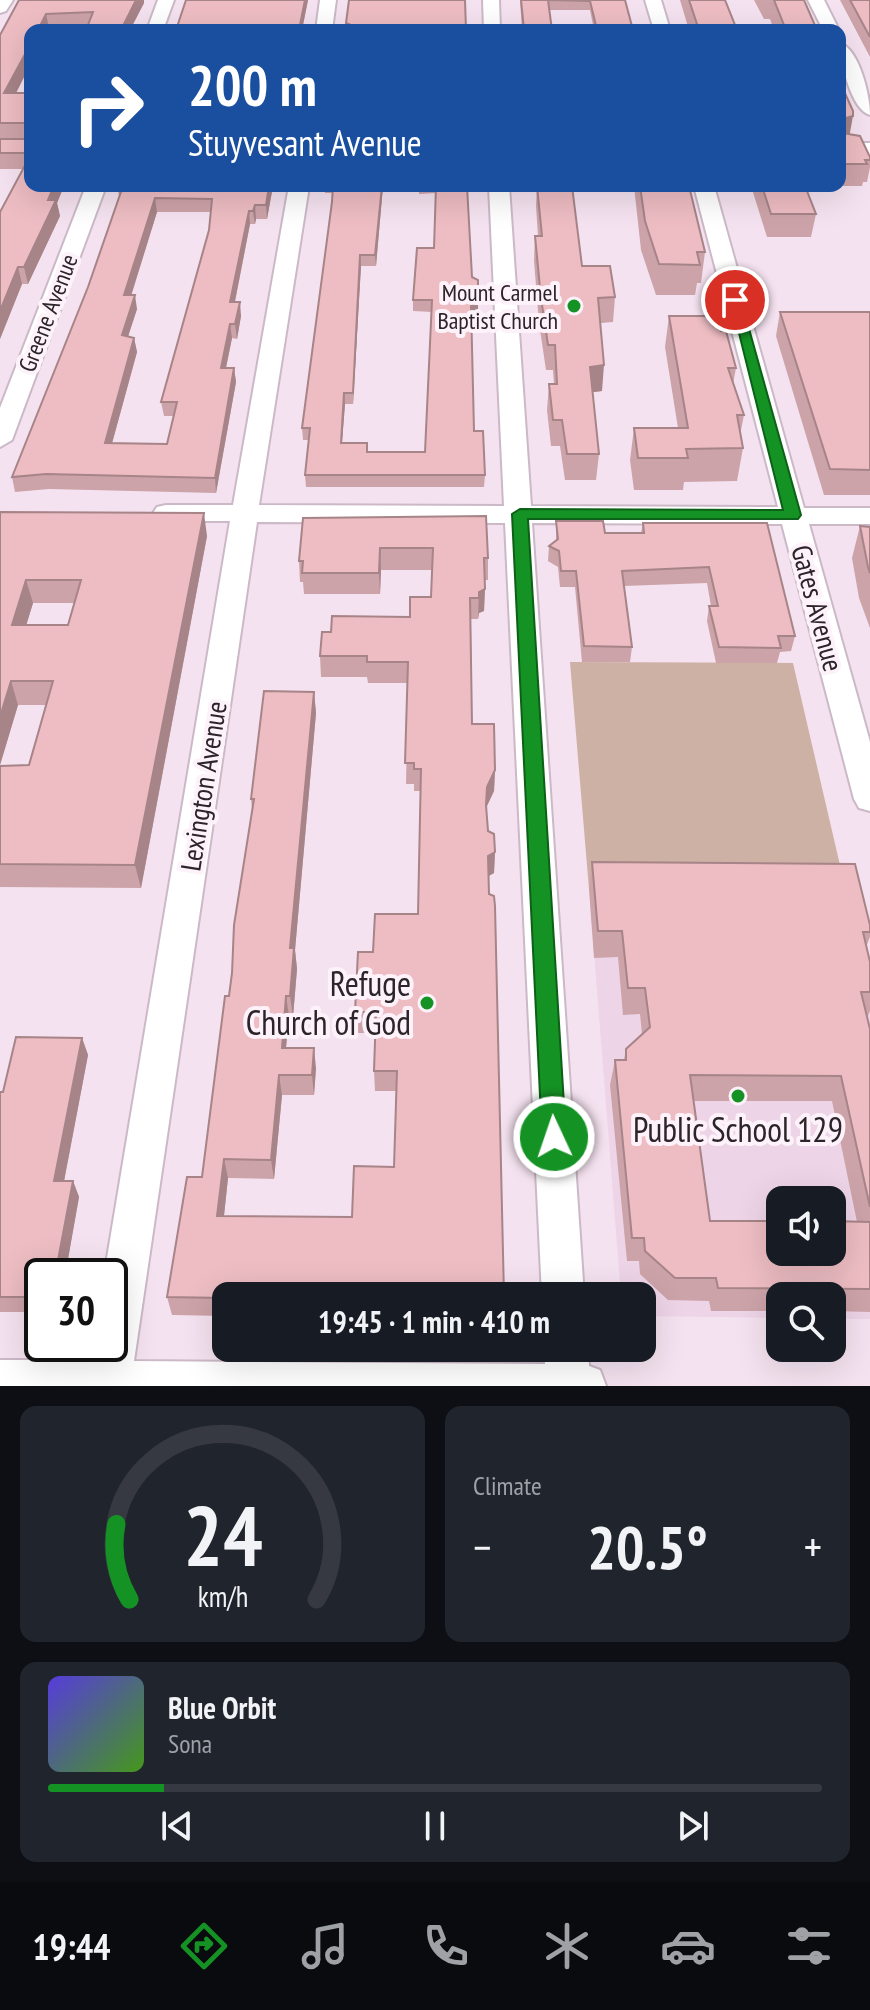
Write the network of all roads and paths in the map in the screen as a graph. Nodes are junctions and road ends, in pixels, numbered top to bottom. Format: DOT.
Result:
graph roads {
  1 [pos="5,0"];
  2 [pos="166,0"];
  3 [pos="328,0"];
  4 [pos="491,0"];
  5 [pos="653,0"];
  6 [pos="816,0"];
  7 [pos="0,8"];
  8 [pos="157,24"];
  9 [pos="325,24"];
  10 [pos="492,24"];
  11 [pos="660,24"];
  12 [pos="828,24"];
  13 [pos="846,60"];
  14 [pos="870,110"];
  15 [pos="846,149"];
  16 [pos="870,149"];
  17 [pos="94,192"];
  18 [pos="298,192"];
  19 [pos="499,192"];
  20 [pos="706,192"];
  21 [pos="0,440"];
  22 [pos="142,513"];
  23 [pos="244,513"];
  24 [pos="520,514"];
  25 [pos="793,515"];
  26 [pos="870,516"];
  27 [pos="870,799"];
  28 [pos="562,1282"];
  29 [pos="567,1362"];
  30 [pos="0,1382"];
  31 [pos="108,1384"];
  32 [pos="569,1386"];
  33 [pos="584,1386"];
  1 -- 7 [label="street"];
  2 -- 8 [label="street"];
  3 -- 9 [label="street"];
  4 -- 10 [label="street"];
  5 -- 11 [label="street"];
  6 -- 12 [label="street"];
  13 -- 14 [label="street"];
  15 -- 16 [label="street"];
  17 -- 21 [label="street, Greene Avenue"];
  18 -- 23 [label="street, Lexington Avenue"];
  19 -- 24 [label="street"];
  20 -- 25 [label="street, Gates Avenue"];
  22 -- 23 [label="street"];
  23 -- 24 [label="street"];
  23 -- 31 [label="street, Lexington Avenue"];
  24 -- 25 [label="street"];
  24 -- 28 [label="street"];
  25 -- 26 [label="street"];
  25 -- 27 [label="street, Gates Avenue"];
  29 -- 32 [label="street"];
  30 -- 31 [label="street"];
  31 -- 32 [label="street"];
  32 -- 33 [label="street"];
}
